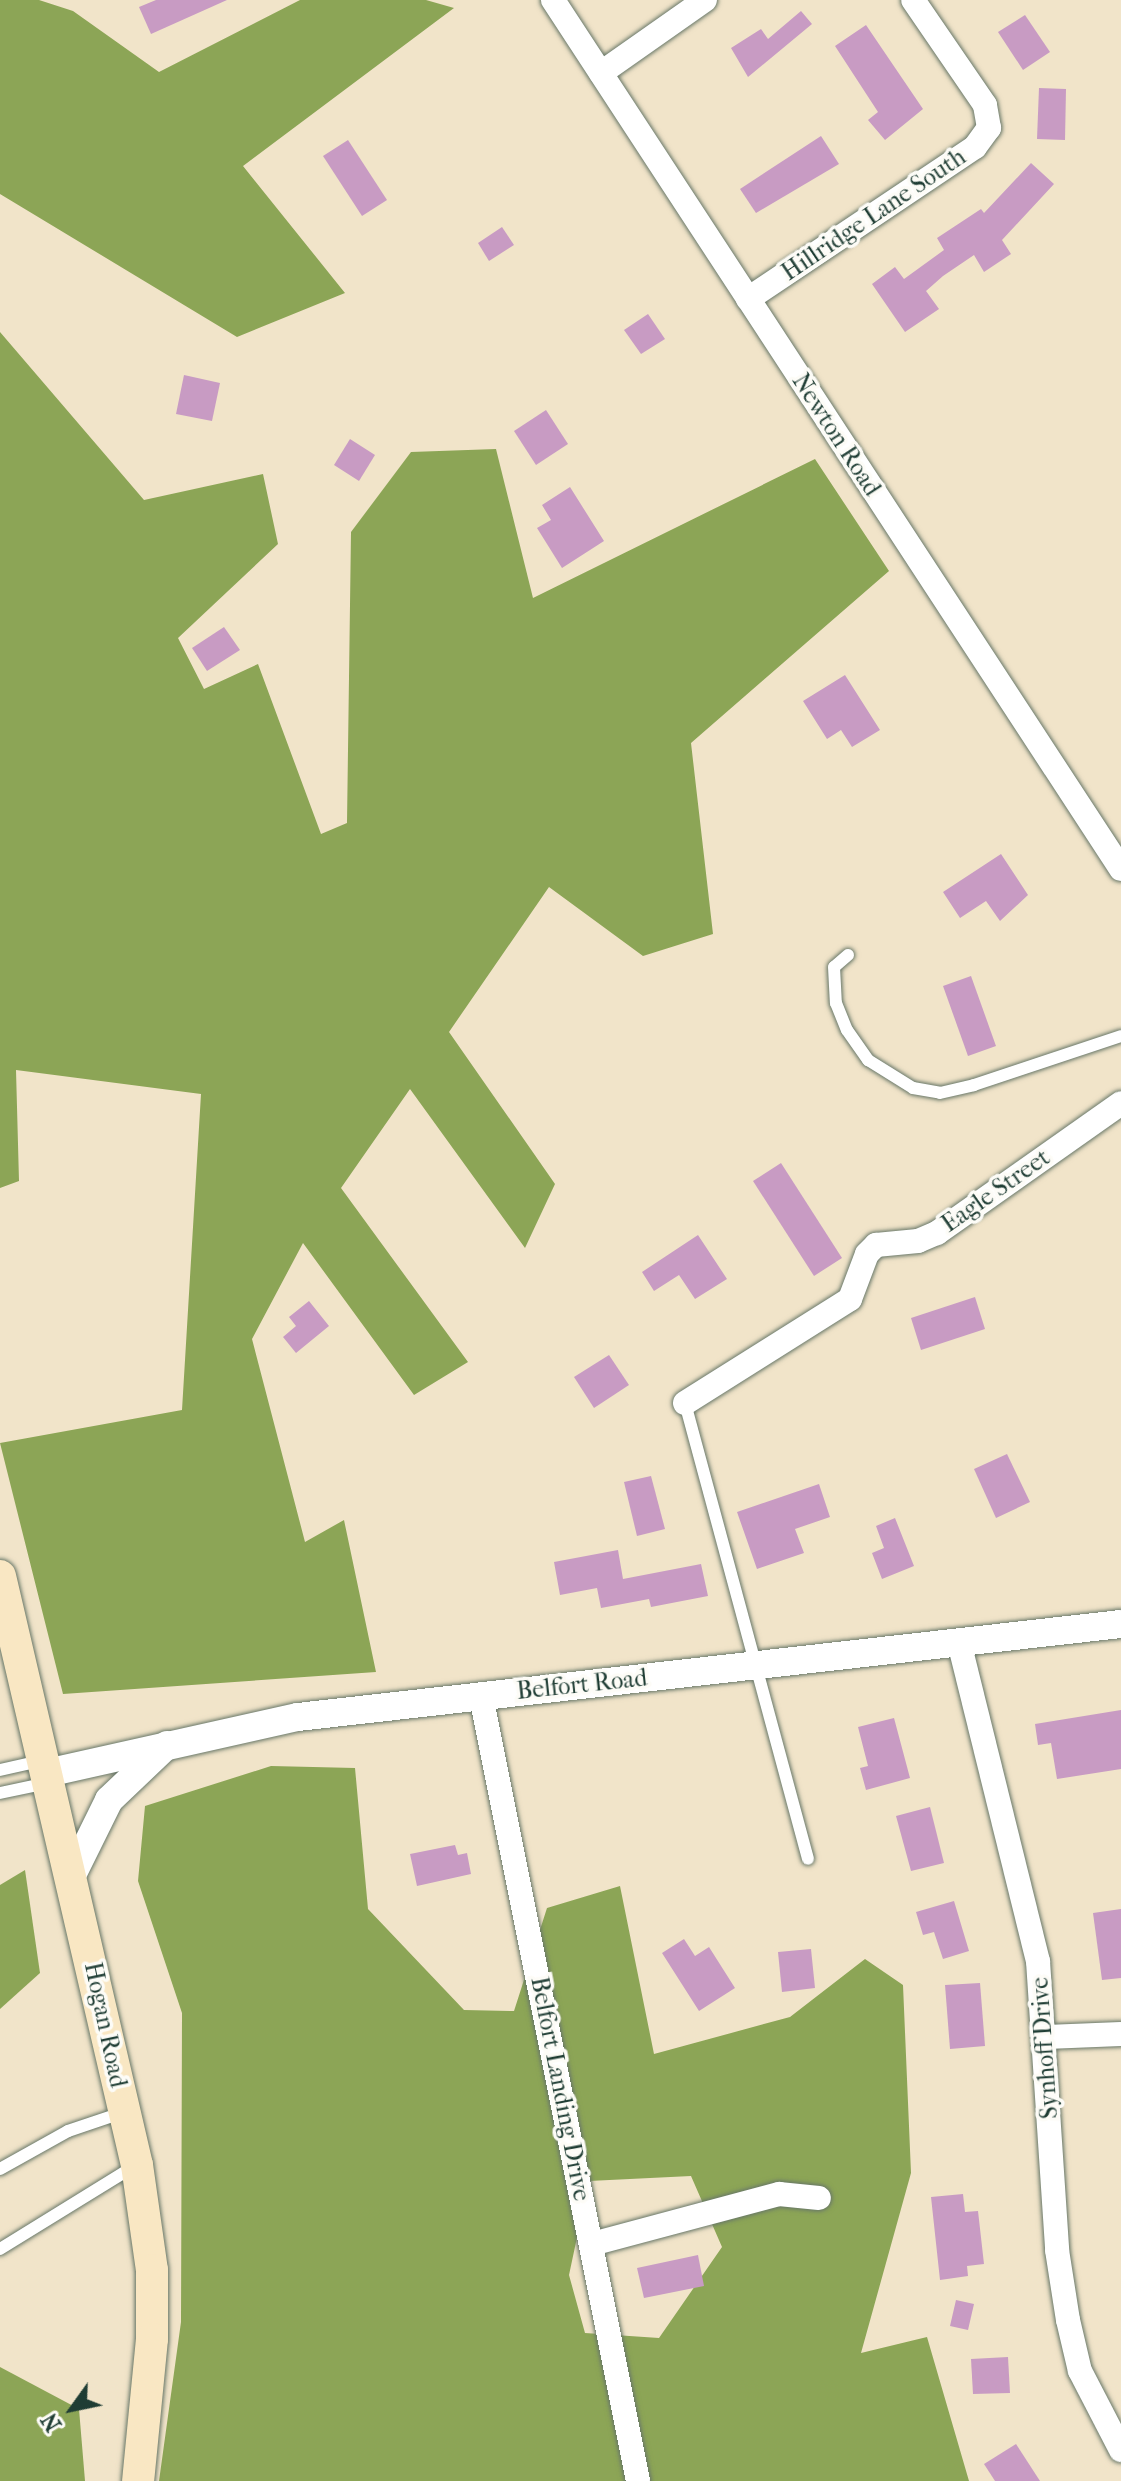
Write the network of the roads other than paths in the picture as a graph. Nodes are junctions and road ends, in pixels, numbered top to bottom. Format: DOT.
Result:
graph roads {
  1 [pos="553,0"];
  2 [pos="705,0"];
  3 [pos="913,0"];
  4 [pos="601,73"];
  5 [pos="748,299"];
  6 [pos="1121,869"];
  7 [pos="848,955"];
  8 [pos="1121,1036"];
  9 [pos="1121,1103"];
  10 [pos="685,1403"];
  11 [pos="0,1576"];
  12 [pos="1121,1624"];
  13 [pos="959,1642"];
  14 [pos="753,1666"];
  15 [pos="481,1696"];
  16 [pos="170,1742"];
  17 [pos="0,1770"];
  18 [pos="46,1772"];
  19 [pos="0,1793"];
  20 [pos="808,1859"];
  21 [pos="72,1875"];
  22 [pos="1121,2034"];
  23 [pos="1046,2037"];
  24 [pos="124,2112"];
  25 [pos="137,2165"];
  26 [pos="0,2169"];
  27 [pos="819,2198"];
  28 [pos="592,2244"];
  29 [pos="0,2249"];
  30 [pos="1118,2441"];
  31 [pos="138,2481"];
  32 [pos="638,2481"];
  1 -- 4 [label="street, Newton Road"];
  2 -- 4 [label="street"];
  3 -- 5 [label="street, Hillridge Lane South"];
  4 -- 5 [label="street, Newton Road"];
  5 -- 6 [label="street, Newton Road"];
  7 -- 8 [label="lane"];
  9 -- 10 [label="street, Eagle Street"];
  10 -- 14 [label="lane"];
  11 -- 18 [label="main road, Hogan Road"];
  12 -- 13 [label="street, Belfort Road"];
  13 -- 14 [label="street, Belfort Road"];
  13 -- 23 [label="street, Synhoff Drive"];
  14 -- 15 [label="street, Belfort Road"];
  14 -- 20 [label="lane"];
  15 -- 16 [label="street, Belfort Road"];
  15 -- 28 [label="street, Belfort Landing Drive"];
  16 -- 18 [label="street, Belfort Road"];
  16 -- 21 [label="street"];
  17 -- 18 [label="lane"];
  18 -- 19 [label="lane"];
  18 -- 21 [label="main road, Hogan Road"];
  21 -- 24 [label="main road, Hogan Road"];
  22 -- 23 [label="street"];
  23 -- 30 [label="street, Synhoff Drive"];
  24 -- 25 [label="main road, Hogan Road"];
  24 -- 26 [label="lane"];
  25 -- 29 [label="lane"];
  25 -- 31 [label="main road, Hogan Road"];
  27 -- 28 [label="street"];
  28 -- 32 [label="street, Belfort Landing Drive"];
}
